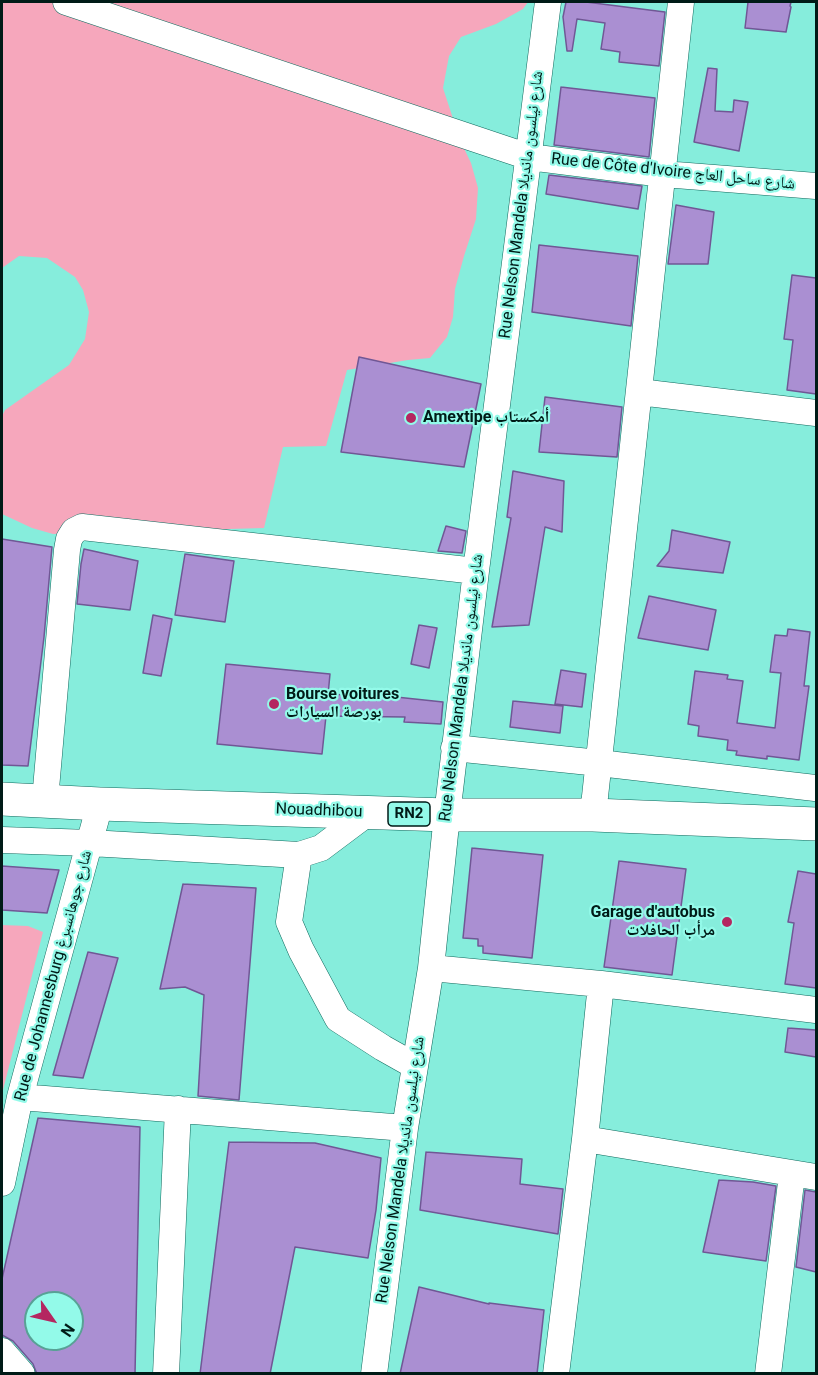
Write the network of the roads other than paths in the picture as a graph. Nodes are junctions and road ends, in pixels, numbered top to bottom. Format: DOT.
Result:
graph roads {
  1 [pos="66,2"];
  2 [pos="548,2"];
  3 [pos="681,2"];
  4 [pos="529,157"];
  5 [pos="663,174"];
  6 [pos="816,186"];
  7 [pos="639,392"];
  8 [pos="816,413"];
  9 [pos="476,571"];
  10 [pos="454,748"];
  11 [pos="599,763"];
  12 [pos="816,781"];
  13 [pos="2,799"];
  14 [pos="45,800"];
  15 [pos="100,804"];
  16 [pos="369,812"];
  17 [pos="447,815"];
  18 [pos="593,815"];
  19 [pos="813,824"];
  20 [pos="2,840"];
  21 [pos="90,843"];
  22 [pos="299,855"];
  23 [pos="431,968"];
  24 [pos="601,984"];
  25 [pos="816,1010"];
  26 [pos="415,1066"];
  27 [pos="20,1097"];
  28 [pos="178,1109"];
  29 [pos="405,1128"];
  30 [pos="585,1139"];
  31 [pos="804,1176"];
  32 [pos="2,1183"];
  33 [pos="2,1351"];
  34 [pos="22,1374"];
  35 [pos="166,1374"];
  36 [pos="374,1374"];
  37 [pos="556,1374"];
  38 [pos="768,1374"];
  1 -- 4 [label="street, Rue de Côte d'Ivoire شارع ساحل العاج"];
  2 -- 4 [label="street, Rue Nelson Mandela شارع نيلسون مانديلا"];
  3 -- 5 [label="street"];
  4 -- 5 [label="street, Rue de Côte d'Ivoire شارع ساحل العاج"];
  4 -- 9 [label="street, Rue Nelson Mandela شارع نيلسون مانديلا"];
  5 -- 6 [label="street, Rue de Côte d'Ivoire شارع ساحل العاج"];
  5 -- 7 [label="street"];
  7 -- 8 [label="street"];
  7 -- 11 [label="street"];
  9 -- 10 [label="street, Rue Nelson Mandela شارع نيلسون مانديلا"];
  9 -- 14 [label="street"];
  10 -- 11 [label="street"];
  10 -- 17 [label="street, Rue Nelson Mandela شارع نيلسون مانديلا"];
  11 -- 12 [label="street"];
  11 -- 18 [label="street"];
  12 -- 19 [label="street"];
  13 -- 14 [label="highway, Nouadhibou / RN2"];
  14 -- 15 [label="highway, Nouadhibou / RN2"];
  15 -- 16 [label="highway, Nouadhibou / RN2"];
  15 -- 21 [label="street, Rue de Johannesburg شارع جوهانسبرغ"];
  16 -- 17 [label="highway, Nouadhibou / RN2"];
  16 -- 22 [label="street"];
  17 -- 18 [label="highway, Nouadhibou / RN2"];
  17 -- 23 [label="street, Rue Nelson Mandela شارع نيلسون مانديلا"];
  18 -- 19 [label="highway, Nouadhibou / RN2"];
  20 -- 21 [label="street"];
  21 -- 22 [label="street"];
  21 -- 27 [label="street, Rue de Johannesburg شارع جوهانسبرغ"];
  22 -- 26 [label="street"];
  23 -- 24 [label="street"];
  23 -- 26 [label="street, Rue Nelson Mandela شارع نيلسون مانديلا"];
  24 -- 25 [label="street"];
  24 -- 30 [label="street"];
  26 -- 29 [label="street, Rue Nelson Mandela شارع نيلسون مانديلا"];
  27 -- 28 [label="street"];
  27 -- 32 [label="street, Rue de Johannesburg شارع جوهانسبرغ"];
  28 -- 29 [label="street"];
  28 -- 35 [label="street"];
  29 -- 36 [label="street, Rue Nelson Mandela شارع نيلسون مانديلا"];
  30 -- 31 [label="street"];
  30 -- 37 [label="street"];
  31 -- 38 [label="street"];
  33 -- 34 [label="street"];
}
